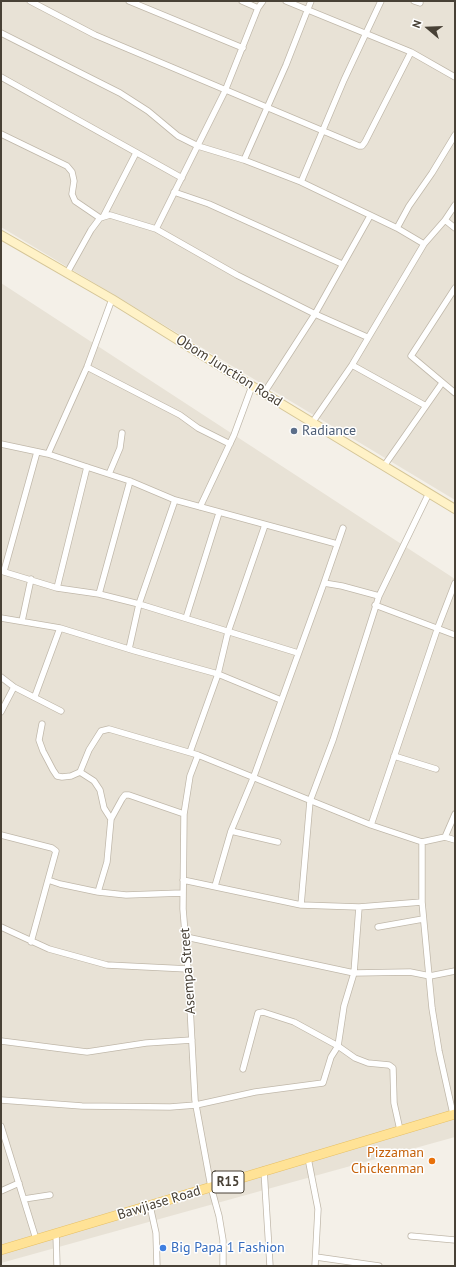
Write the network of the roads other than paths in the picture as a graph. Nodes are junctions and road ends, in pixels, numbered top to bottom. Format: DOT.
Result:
graph roads {
  1 [pos="30,1"];
  2 [pos="129,1"];
  3 [pos="242,1"];
  4 [pos="263,1"];
  5 [pos="286,1"];
  6 [pos="311,1"];
  7 [pos="381,1"];
  8 [pos="258,8"];
  9 [pos="307,10"];
  10 [pos="366,32"];
  11 [pos="1,33"];
  12 [pos="243,48"];
  13 [pos="411,52"];
  14 [pos="1,77"];
  15 [pos="455,77"];
  16 [pos="225,91"];
  17 [pos="267,107"];
  18 [pos="322,132"];
  19 [pos="1,134"];
  20 [pos="455,135"];
  21 [pos="198,146"];
  22 [pos="136,153"];
  23 [pos="244,160"];
  24 [pos="182,178"];
  25 [pos="300,182"];
  26 [pos="174,192"];
  27 [pos="455,205"];
  28 [pos="370,216"];
  29 [pos="102,218"];
  30 [pos="445,220"];
  31 [pos="397,228"];
  32 [pos="455,228"];
  33 [pos="156,229"];
  34 [pos="1,235"];
  35 [pos="424,244"];
  36 [pos="342,264"];
  37 [pos="67,273"];
  38 [pos="455,288"];
  39 [pos="112,299"];
  40 [pos="315,314"];
  41 [pos="367,337"];
  42 [pos="352,365"];
  43 [pos="87,367"];
  44 [pos="442,383"];
  45 [pos="252,386"];
  46 [pos="264,393"];
  47 [pos="455,393"];
  48 [pos="426,406"];
  49 [pos="312,423"];
  50 [pos="122,433"];
  51 [pos="1,444"];
  52 [pos="230,444"];
  53 [pos="37,452"];
  54 [pos="48,454"];
  55 [pos="384,466"];
  56 [pos="87,467"];
  57 [pos="109,474"];
  58 [pos="130,482"];
  59 [pos="429,493"];
  60 [pos="175,500"];
  61 [pos="200,507"];
  62 [pos="455,509"];
  63 [pos="219,513"];
  64 [pos="265,525"];
  65 [pos="343,528"];
  66 [pos="337,544"];
  67 [pos="3,571"];
  68 [pos="31,580"];
  69 [pos="324,583"];
  70 [pos="455,583"];
  71 [pos="57,588"];
  72 [pos="99,594"];
  73 [pos="379,596"];
  74 [pos="139,604"];
  75 [pos="375,605"];
  76 [pos="1,618"];
  77 [pos="186,618"];
  78 [pos="22,621"];
  79 [pos="438,627"];
  80 [pos="60,628"];
  81 [pos="228,632"];
  82 [pos="455,635"];
  83 [pos="129,649"];
  84 [pos="298,653"];
  85 [pos="218,674"];
  86 [pos="1,677"];
  87 [pos="14,686"];
  88 [pos="35,696"];
  89 [pos="281,700"];
  90 [pos="61,711"];
  91 [pos="1,712"];
  92 [pos="42,724"];
  93 [pos="190,752"];
  94 [pos="198,755"];
  95 [pos="394,756"];
  96 [pos="436,769"];
  97 [pos="80,772"];
  98 [pos="254,776"];
  99 [pos="310,801"];
  100 [pos="184,814"];
  101 [pos="455,814"];
  102 [pos="111,819"];
  103 [pos="370,825"];
  104 [pos="230,832"];
  105 [pos="1,835"];
  106 [pos="446,837"];
  107 [pos="455,840"];
  108 [pos="278,842"];
  109 [pos="422,842"];
  110 [pos="48,880"];
  111 [pos="183,880"];
  112 [pos="215,886"];
  113 [pos="98,892"];
  114 [pos="182,893"];
  115 [pos="422,902"];
  116 [pos="301,905"];
  117 [pos="359,907"];
  118 [pos="423,918"];
  119 [pos="1,927"];
  120 [pos="378,927"];
  121 [pos="186,937"];
  122 [pos="31,942"];
  123 [pos="188,969"];
  124 [pos="455,971"];
  125 [pos="354,973"];
  126 [pos="430,976"];
  127 [pos="192,1040"];
  128 [pos="1,1041"];
  129 [pos="338,1046"];
  130 [pos="243,1069"];
  131 [pos="1,1100"];
  132 [pos="196,1105"];
  133 [pos="454,1114"];
  134 [pos="1,1127"];
  135 [pos="400,1130"];
  136 [pos="308,1158"];
  137 [pos="264,1170"];
  138 [pos="19,1183"];
  139 [pos="211,1187"];
  140 [pos="1,1191"];
  141 [pos="50,1195"];
  142 [pos="24,1199"];
  143 [pos="150,1206"];
  144 [pos="56,1233"];
  145 [pos="411,1236"];
  146 [pos="36,1239"];
  147 [pos="455,1240"];
  148 [pos="1,1250"];
  149 [pos="316,1258"];
  150 [pos="57,1266"];
  151 [pos="157,1266"];
  152 [pos="223,1266"];
  153 [pos="270,1266"];
  154 [pos="314,1266"];
  155 [pos="378,1266"];
  1 -- 16 [label="street"];
  2 -- 12 [label="street"];
  3 -- 8 [label="street"];
  4 -- 8 [label="street"];
  5 -- 9 [label="street"];
  6 -- 9 [label="street"];
  7 -- 10 [label="street"];
  8 -- 12 [label="street"];
  9 -- 10 [label="street"];
  9 -- 17 [label="street"];
  10 -- 13 [label="street"];
  10 -- 18 [label="street"];
  11 -- 21 [label="street"];
  12 -- 16 [label="street"];
  13 -- 15 [label="street"];
  13 -- 18 [label="street"];
  14 -- 22 [label="street"];
  16 -- 17 [label="street"];
  16 -- 21 [label="street"];
  17 -- 18 [label="street"];
  17 -- 23 [label="street"];
  18 -- 25 [label="street"];
  19 -- 29 [label="street"];
  20 -- 31 [label="street"];
  21 -- 23 [label="street"];
  21 -- 24 [label="street"];
  22 -- 24 [label="street"];
  22 -- 29 [label="street"];
  23 -- 25 [label="street"];
  24 -- 26 [label="street"];
  25 -- 28 [label="street"];
  26 -- 33 [label="street"];
  26 -- 36 [label="street"];
  27 -- 30 [label="street"];
  28 -- 31 [label="street"];
  28 -- 36 [label="street"];
  29 -- 33 [label="street"];
  29 -- 37 [label="street"];
  30 -- 32 [label="street"];
  30 -- 35 [label="street"];
  31 -- 35 [label="street"];
  33 -- 40 [label="street"];
  34 -- 37 [label="main road, Obom Junction Road"];
  35 -- 41 [label="street"];
  36 -- 40 [label="street"];
  37 -- 39 [label="main road, Obom Junction Road"];
  38 -- 44 [label="street"];
  39 -- 43 [label="street"];
  39 -- 45 [label="main road, Obom Junction Road"];
  40 -- 41 [label="street"];
  40 -- 46 [label="street"];
  41 -- 42 [label="street"];
  42 -- 48 [label="street"];
  42 -- 49 [label="street"];
  43 -- 52 [label="street"];
  43 -- 54 [label="street"];
  44 -- 47 [label="street"];
  44 -- 48 [label="street"];
  45 -- 46 [label="main road, Obom Junction Road"];
  45 -- 52 [label="street"];
  46 -- 49 [label="main road, Obom Junction Road"];
  48 -- 55 [label="street"];
  49 -- 55 [label="main road, Obom Junction Road"];
  50 -- 57 [label="street"];
  51 -- 53 [label="street"];
  52 -- 61 [label="street"];
  53 -- 54 [label="street"];
  53 -- 67 [label="street"];
  54 -- 56 [label="street"];
  55 -- 59 [label="main road, Obom Junction Road"];
  56 -- 57 [label="street"];
  56 -- 71 [label="street"];
  57 -- 58 [label="street"];
  58 -- 60 [label="street"];
  58 -- 72 [label="street"];
  59 -- 62 [label="main road, Obom Junction Road"];
  59 -- 73 [label="street"];
  60 -- 61 [label="street"];
  60 -- 74 [label="street"];
  61 -- 63 [label="street"];
  63 -- 64 [label="street"];
  63 -- 77 [label="street"];
  64 -- 66 [label="street"];
  64 -- 81 [label="street"];
  65 -- 66 [label="street"];
  66 -- 69 [label="street"];
  67 -- 68 [label="street"];
  68 -- 71 [label="street"];
  68 -- 78 [label="street"];
  69 -- 73 [label="street"];
  69 -- 84 [label="street"];
  70 -- 79 [label="street"];
  71 -- 72 [label="street"];
  72 -- 74 [label="street"];
  73 -- 75 [label="street"];
  74 -- 77 [label="street"];
  74 -- 83 [label="street"];
  75 -- 79 [label="street"];
  75 -- 99 [label="street"];
  76 -- 78 [label="street"];
  77 -- 81 [label="street"];
  78 -- 80 [label="street"];
  79 -- 82 [label="street"];
  79 -- 95 [label="street"];
  80 -- 83 [label="street"];
  80 -- 88 [label="street"];
  81 -- 84 [label="street"];
  81 -- 85 [label="street"];
  83 -- 85 [label="street"];
  84 -- 89 [label="street"];
  85 -- 89 [label="street"];
  85 -- 93 [label="street"];
  86 -- 87 [label="street"];
  87 -- 88 [label="street"];
  87 -- 91 [label="street"];
  88 -- 90 [label="street"];
  89 -- 98 [label="street"];
  92 -- 97 [label="street"];
  93 -- 94 [label="street"];
  93 -- 97 [label="street"];
  94 -- 98 [label="street"];
  94 -- 100 [label="street, Asempa Street"];
  95 -- 96 [label="street"];
  95 -- 103 [label="street"];
  97 -- 102 [label="street"];
  98 -- 99 [label="street"];
  98 -- 104 [label="street"];
  99 -- 103 [label="street"];
  99 -- 116 [label="street"];
  100 -- 102 [label="street"];
  100 -- 111 [label="street, Asempa Street"];
  101 -- 106 [label="street"];
  102 -- 113 [label="street"];
  103 -- 109 [label="street"];
  104 -- 108 [label="street"];
  104 -- 112 [label="street"];
  105 -- 110 [label="street"];
  106 -- 107 [label="street"];
  106 -- 109 [label="street"];
  109 -- 115 [label="street"];
  110 -- 113 [label="street"];
  110 -- 122 [label="street"];
  111 -- 112 [label="street"];
  111 -- 114 [label="street, Asempa Street"];
  112 -- 116 [label="street"];
  113 -- 114 [label="street"];
  114 -- 121 [label="street, Asempa Street"];
  115 -- 117 [label="street"];
  115 -- 118 [label="street"];
  116 -- 117 [label="street"];
  117 -- 125 [label="street"];
  118 -- 120 [label="street"];
  118 -- 126 [label="street"];
  119 -- 122 [label="street"];
  121 -- 123 [label="street, Asempa Street"];
  121 -- 125 [label="street"];
  122 -- 123 [label="street"];
  123 -- 127 [label="street, Asempa Street"];
  124 -- 126 [label="street"];
  125 -- 126 [label="street"];
  125 -- 129 [label="street"];
  126 -- 133 [label="street"];
  127 -- 128 [label="street"];
  127 -- 132 [label="street, Asempa Street"];
  129 -- 130 [label="street"];
  129 -- 132 [label="street"];
  129 -- 135 [label="street"];
  131 -- 132 [label="street"];
  132 -- 139 [label="street, Asempa Street"];
  133 -- 135 [label="main road, Bawjiase Road / R15"];
  134 -- 138 [label="street"];
  135 -- 136 [label="main road, Bawjiase Road / R15"];
  136 -- 137 [label="main road, Bawjiase Road / R15"];
  136 -- 149 [label="street"];
  137 -- 139 [label="main road, Bawjiase Road / R15"];
  137 -- 153 [label="street"];
  138 -- 140 [label="street"];
  138 -- 142 [label="street"];
  139 -- 143 [label="main road, Bawjiase Road / R15"];
  139 -- 152 [label="street, Asempa Street"];
  141 -- 142 [label="street"];
  142 -- 146 [label="street"];
  143 -- 144 [label="main road, Bawjiase Road / R15"];
  143 -- 151 [label="street"];
  144 -- 146 [label="main road, Bawjiase Road / R15"];
  144 -- 150 [label="street"];
  145 -- 147 [label="street"];
  146 -- 148 [label="main road, Bawjiase Road / R15"];
  149 -- 154 [label="street"];
  149 -- 155 [label="street"];
}
